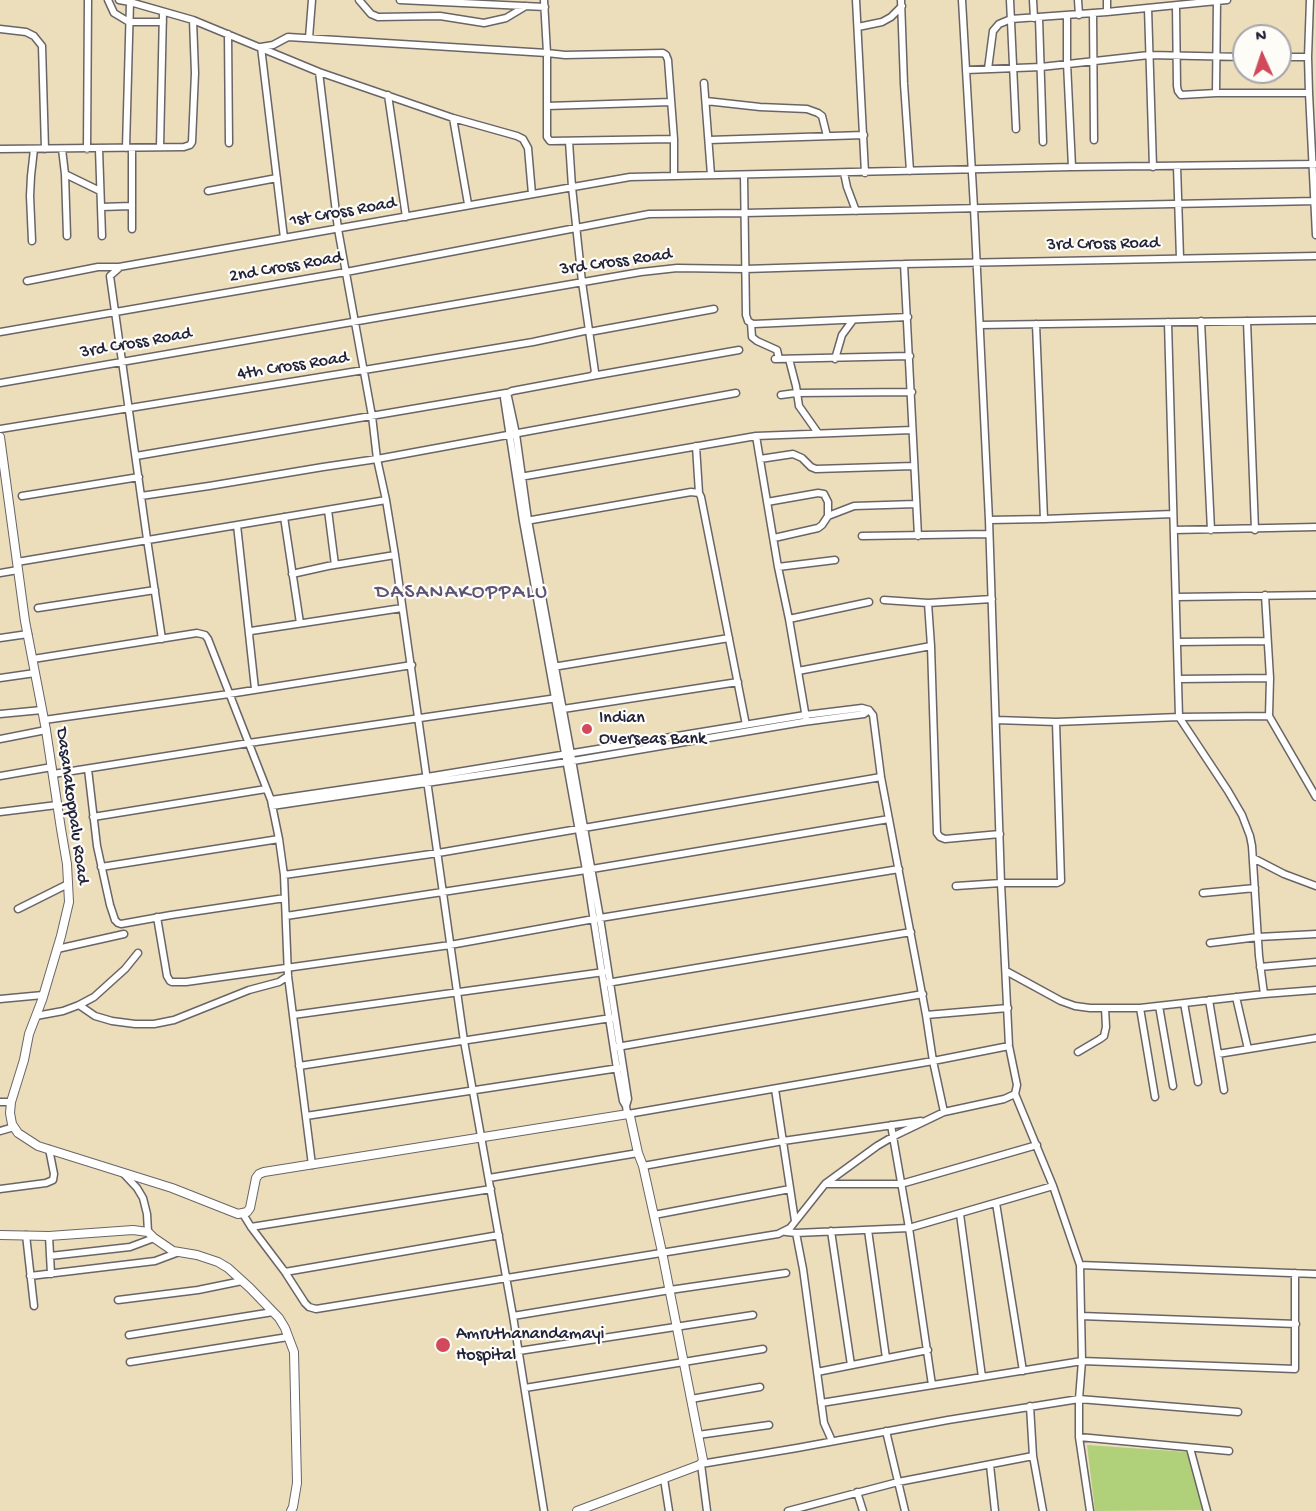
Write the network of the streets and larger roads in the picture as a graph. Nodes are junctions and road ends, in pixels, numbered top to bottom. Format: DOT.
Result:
graph roads {
  1 [pos="88,0"];
  2 [pos="108,0"];
  3 [pos="119,0"];
  4 [pos="312,0"];
  5 [pos="359,0"];
  6 [pos="400,0"];
  7 [pos="856,0"];
  8 [pos="962,0"];
  9 [pos="1010,0"];
  10 [pos="1033,0"];
  11 [pos="1078,0"];
  12 [pos="1107,0"];
  13 [pos="1133,0"];
  14 [pos="1217,0"];
  15 [pos="1227,0"];
  16 [pos="130,2"];
  17 [pos="1189,2"];
  18 [pos="544,3"];
  19 [pos="902,3"];
  20 [pos="1161,3"];
  21 [pos="1312,3"];
  22 [pos="526,6"];
  23 [pos="1176,6"];
  24 [pos="1148,8"];
  25 [pos="1133,10"];
  26 [pos="163,12"];
  27 [pos="1107,12"];
  28 [pos="1093,14"];
  29 [pos="1067,15"];
  30 [pos="1079,15"];
  31 [pos="1036,18"];
  32 [pos="193,20"];
  33 [pos="1011,20"];
  34 [pos="163,21"];
  35 [pos="129,22"];
  36 [pos="858,27"];
  37 [pos="0,29"];
  38 [pos="228,34"];
  39 [pos="309,38"];
  40 [pos="1312,40"];
  41 [pos="261,47"];
  42 [pos="547,53"];
  43 [pos="1149,55"];
  44 [pos="1177,55"];
  45 [pos="1216,57"];
  46 [pos="1232,57"];
  47 [pos="1292,57"];
  48 [pos="1308,57"];
  49 [pos="1094,61"];
  50 [pos="1066,63"];
  51 [pos="1041,67"];
  52 [pos="988,69"];
  53 [pos="1013,69"];
  54 [pos="966,70"];
  55 [pos="319,72"];
  56 [pos="704,83"];
  57 [pos="1216,93"];
  58 [pos="1309,93"];
  59 [pos="388,95"];
  60 [pos="706,101"];
  61 [pos="671,102"];
  62 [pos="547,106"];
  63 [pos="453,118"];
  64 [pos="1016,129"];
  65 [pos="864,135"];
  66 [pos="827,136"];
  67 [pos="674,139"];
  68 [pos="709,140"];
  69 [pos="1094,140"];
  70 [pos="569,141"];
  71 [pos="1043,142"];
  72 [pos="229,143"];
  73 [pos="160,147"];
  74 [pos="99,148"];
  75 [pos="129,148"];
  76 [pos="0,149"];
  77 [pos="34,149"];
  78 [pos="45,149"];
  79 [pos="62,149"];
  80 [pos="87,149"];
  81 [pos="1315,164"];
  82 [pos="1177,166"];
  83 [pos="1072,167"];
  84 [pos="1153,167"];
  85 [pos="971,170"];
  86 [pos="910,171"];
  87 [pos="865,172"];
  88 [pos="844,173"];
  89 [pos="65,174"];
  90 [pos="711,175"];
  91 [pos="744,175"];
  92 [pos="674,176"];
  93 [pos="277,178"];
  94 [pos="572,187"];
  95 [pos="100,191"];
  96 [pos="208,191"];
  97 [pos="532,194"];
  98 [pos="1315,201"];
  99 [pos="468,204"];
  100 [pos="1179,205"];
  101 [pos="132,206"];
  102 [pos="101,207"];
  103 [pos="974,208"];
  104 [pos="856,211"];
  105 [pos="744,213"];
  106 [pos="406,217"];
  107 [pos="576,228"];
  108 [pos="132,229"];
  109 [pos="338,229"];
  110 [pos="1316,235"];
  111 [pos="67,236"];
  112 [pos="102,236"];
  113 [pos="284,238"];
  114 [pos="32,241"];
  115 [pos="1316,256"];
  116 [pos="1180,258"];
  117 [pos="976,263"];
  118 [pos="904,264"];
  119 [pos="119,267"];
  120 [pos="745,269"];
  121 [pos="346,272"];
  122 [pos="27,281"];
  123 [pos="582,282"];
  124 [pos="714,309"];
  125 [pos="114,313"];
  126 [pos="908,317"];
  127 [pos="355,320"];
  128 [pos="853,320"];
  129 [pos="1316,320"];
  130 [pos="1200,321"];
  131 [pos="1247,321"];
  132 [pos="1167,322"];
  133 [pos="751,323"];
  134 [pos="1036,324"];
  135 [pos="980,325"];
  136 [pos="589,331"];
  137 [pos="0,332"];
  138 [pos="739,350"];
  139 [pos="910,356"];
  140 [pos="789,359"];
  141 [pos="835,359"];
  142 [pos="122,362"];
  143 [pos="364,370"];
  144 [pos="592,376"];
  145 [pos="0,383"];
  146 [pos="912,392"];
  147 [pos="736,393"];
  148 [pos="796,393"];
  149 [pos="506,394"];
  150 [pos="781,395"];
  151 [pos="129,409"];
  152 [pos="372,416"];
  153 [pos="0,429"];
  154 [pos="912,430"];
  155 [pos="818,434"];
  156 [pos="513,435"];
  157 [pos="756,436"];
  158 [pos="0,437"];
  159 [pos="696,446"];
  160 [pos="136,456"];
  161 [pos="377,459"];
  162 [pos="760,459"];
  163 [pos="914,466"];
  164 [pos="139,477"];
  165 [pos="519,477"];
  166 [pos="699,493"];
  167 [pos="22,496"];
  168 [pos="141,496"];
  169 [pos="386,500"];
  170 [pos="767,502"];
  171 [pos="916,504"];
  172 [pos="9,506"];
  173 [pos="0,507"];
  174 [pos="328,510"];
  175 [pos="1173,514"];
  176 [pos="828,516"];
  177 [pos="284,517"];
  178 [pos="1044,519"];
  179 [pos="989,520"];
  180 [pos="526,521"];
  181 [pos="237,525"];
  182 [pos="1316,527"];
  183 [pos="1174,530"];
  184 [pos="1211,530"];
  185 [pos="1255,530"];
  186 [pos="989,534"];
  187 [pos="862,536"];
  188 [pos="918,536"];
  189 [pos="774,538"];
  190 [pos="147,539"];
  191 [pos="395,555"];
  192 [pos="835,560"];
  193 [pos="335,565"];
  194 [pos="17,566"];
  195 [pos="778,567"];
  196 [pos="0,573"];
  197 [pos="292,574"];
  198 [pos="154,590"];
  199 [pos="1265,595"];
  200 [pos="1316,595"];
  201 [pos="1176,597"];
  202 [pos="992,599"];
  203 [pos="884,600"];
  204 [pos="869,602"];
  205 [pos="928,603"];
  206 [pos="38,608"];
  207 [pos="402,608"];
  208 [pos="789,619"];
  209 [pos="300,623"];
  210 [pos="28,634"];
  211 [pos="249,634"];
  212 [pos="0,638"];
  213 [pos="729,638"];
  214 [pos="162,639"];
  215 [pos="1267,641"];
  216 [pos="1177,642"];
  217 [pos="931,646"];
  218 [pos="33,659"];
  219 [pos="412,665"];
  220 [pos="553,667"];
  221 [pos="798,671"];
  222 [pos="35,673"];
  223 [pos="0,678"];
  224 [pos="1270,678"];
  225 [pos="1178,679"];
  226 [pos="738,682"];
  227 [pos="255,689"];
  228 [pos="229,694"];
  229 [pos="558,698"];
  230 [pos="562,709"];
  231 [pos="42,710"];
  232 [pos="0,714"];
  233 [pos="1269,716"];
  234 [pos="1179,717"];
  235 [pos="418,718"];
  236 [pos="806,718"];
  237 [pos="44,720"];
  238 [pos="996,720"];
  239 [pos="1056,722"];
  240 [pos="746,725"];
  241 [pos="46,730"];
  242 [pos="0,739"];
  243 [pos="249,743"];
  244 [pos="569,758"];
  245 [pos="88,769"];
  246 [pos="52,771"];
  247 [pos="0,776"];
  248 [pos="880,777"];
  249 [pos="428,780"];
  250 [pos="266,789"];
  251 [pos="1316,797"];
  252 [pos="271,803"];
  253 [pos="57,805"];
  254 [pos="0,813"];
  255 [pos="93,817"];
  256 [pos="889,819"];
  257 [pos="581,828"];
  258 [pos="1000,834"];
  259 [pos="279,839"];
  260 [pos="438,853"];
  261 [pos="1253,858"];
  262 [pos="101,867"];
  263 [pos="588,869"];
  264 [pos="899,869"];
  265 [pos="284,875"];
  266 [pos="1001,883"];
  267 [pos="68,884"];
  268 [pos="956,886"];
  269 [pos="1316,886"];
  270 [pos="1255,888"];
  271 [pos="444,892"];
  272 [pos="1203,893"];
  273 [pos="285,898"];
  274 [pos="18,909"];
  275 [pos="286,916"];
  276 [pos="157,917"];
  277 [pos="597,919"];
  278 [pos="911,932"];
  279 [pos="124,934"];
  280 [pos="1316,934"];
  281 [pos="1258,937"];
  282 [pos="1210,943"];
  283 [pos="450,945"];
  284 [pos="57,949"];
  285 [pos="138,953"];
  286 [pos="1316,962"];
  287 [pos="1260,967"];
  288 [pos="288,968"];
  289 [pos="1006,971"];
  290 [pos="604,972"];
  291 [pos="288,976"];
  292 [pos="606,983"];
  293 [pos="1316,990"];
  294 [pos="457,992"];
  295 [pos="922,994"];
  296 [pos="1264,994"];
  297 [pos="43,995"];
  298 [pos="1236,997"];
  299 [pos="0,999"];
  300 [pos="1209,1000"];
  301 [pos="1184,1003"];
  302 [pos="79,1005"];
  303 [pos="1159,1006"];
  304 [pos="1008,1008"];
  305 [pos="1105,1008"];
  306 [pos="1140,1008"];
  307 [pos="293,1015"];
  308 [pos="927,1015"];
  309 [pos="36,1016"];
  310 [pos="612,1018"];
  311 [pos="1316,1038"];
  312 [pos="464,1041"];
  313 [pos="1009,1046"];
  314 [pos="617,1047"];
  315 [pos="1248,1049"];
  316 [pos="1078,1052"];
  317 [pos="1218,1054"];
  318 [pos="933,1061"];
  319 [pos="299,1066"];
  320 [pos="620,1068"];
  321 [pos="1198,1082"];
  322 [pos="1173,1086"];
  323 [pos="775,1089"];
  324 [pos="1224,1090"];
  325 [pos="474,1091"];
  326 [pos="1015,1094"];
  327 [pos="1155,1097"];
  328 [pos="11,1101"];
  329 [pos="0,1102"];
  330 [pos="627,1111"];
  331 [pos="944,1112"];
  332 [pos="306,1116"];
  333 [pos="927,1120"];
  334 [pos="891,1125"];
  335 [pos="14,1127"];
  336 [pos="0,1131"];
  337 [pos="894,1136"];
  338 [pos="481,1137"];
  339 [pos="783,1141"];
  340 [pos="1036,1145"];
  341 [pos="50,1149"];
  342 [pos="638,1153"];
  343 [pos="312,1165"];
  344 [pos="643,1166"];
  345 [pos="121,1171"];
  346 [pos="489,1178"];
  347 [pos="825,1184"];
  348 [pos="901,1184"];
  349 [pos="1053,1186"];
  350 [pos="0,1189"];
  351 [pos="790,1189"];
  352 [pos="491,1190"];
  353 [pos="996,1203"];
  354 [pos="243,1214"];
  355 [pos="960,1214"];
  356 [pos="654,1215"];
  357 [pos="795,1221"];
  358 [pos="251,1227"];
  359 [pos="909,1228"];
  360 [pos="868,1230"];
  361 [pos="831,1231"];
  362 [pos="148,1232"];
  363 [pos="785,1232"];
  364 [pos="796,1233"];
  365 [pos="0,1235"];
  366 [pos="26,1235"];
  367 [pos="499,1235"];
  368 [pos="49,1236"];
  369 [pos="154,1238"];
  370 [pos="179,1252"];
  371 [pos="662,1252"];
  372 [pos="50,1256"];
  373 [pos="1080,1264"];
  374 [pos="285,1272"];
  375 [pos="786,1273"];
  376 [pos="1295,1273"];
  377 [pos="51,1274"];
  378 [pos="1316,1274"];
  379 [pos="30,1276"];
  380 [pos="507,1279"];
  381 [pos="242,1281"];
  382 [pos="670,1290"];
  383 [pos="118,1300"];
  384 [pos="34,1306"];
  385 [pos="273,1311"];
  386 [pos="753,1315"];
  387 [pos="513,1316"];
  388 [pos="1081,1316"];
  389 [pos="1296,1324"];
  390 [pos="678,1328"];
  391 [pos="129,1335"];
  392 [pos="288,1337"];
  393 [pos="763,1348"];
  394 [pos="928,1350"];
  395 [pos="519,1351"];
  396 [pos="886,1359"];
  397 [pos="1082,1361"];
  398 [pos="130,1362"];
  399 [pos="684,1362"];
  400 [pos="851,1365"];
  401 [pos="1023,1371"];
  402 [pos="818,1372"];
  403 [pos="982,1377"];
  404 [pos="932,1385"];
  405 [pos="760,1387"];
  406 [pos="525,1389"];
  407 [pos="692,1399"];
  408 [pos="1079,1399"];
  409 [pos="821,1403"];
  410 [pos="1029,1406"];
  411 [pos="1238,1412"];
  412 [pos="770,1425"];
  413 [pos="886,1431"];
  414 [pos="699,1435"];
  415 [pos="1079,1437"];
  416 [pos="832,1441"];
  417 [pos="1190,1448"];
  418 [pos="1229,1451"];
  419 [pos="1033,1456"];
  420 [pos="701,1464"];
  421 [pos="990,1465"];
  422 [pos="664,1479"];
  423 [pos="898,1482"];
  424 [pos="857,1492"];
  425 [pos="291,1511"];
  426 [pos="544,1511"];
  427 [pos="577,1511"];
  428 [pos="669,1511"];
  429 [pos="707,1511"];
  430 [pos="788,1511"];
  431 [pos="863,1511"];
  432 [pos="905,1511"];
  433 [pos="995,1511"];
  434 [pos="1043,1511"];
  435 [pos="1090,1511"];
  436 [pos="1208,1511"];
  1 -- 80 [label="street"];
  2 -- 35 [label="street"];
  3 -- 16 [label="street"];
  4 -- 39 [label="street"];
  5 -- 22 [label="street"];
  6 -- 22 [label="street"];
  7 -- 36 [label="street"];
  8 -- 54 [label="street"];
  9 -- 33 [label="street"];
  10 -- 31 [label="street"];
  11 -- 30 [label="street"];
  12 -- 27 [label="street"];
  13 -- 25 [label="street"];
  14 -- 15 [label="street"];
  14 -- 17 [label="street"];
  14 -- 45 [label="street"];
  16 -- 26 [label="street"];
  16 -- 35 [label="street"];
  17 -- 23 [label="street"];
  18 -- 22 [label="street"];
  18 -- 42 [label="street"];
  19 -- 36 [label="street"];
  19 -- 86 [label="street"];
  20 -- 23 [label="street"];
  20 -- 24 [label="street"];
  21 -- 40 [label="street"];
  23 -- 44 [label="street"];
  24 -- 25 [label="street"];
  24 -- 43 [label="street"];
  25 -- 27 [label="street"];
  26 -- 32 [label="street"];
  26 -- 34 [label="street"];
  27 -- 28 [label="street"];
  28 -- 30 [label="street"];
  28 -- 49 [label="street"];
  29 -- 30 [label="street"];
  29 -- 31 [label="street"];
  29 -- 50 [label="street"];
  31 -- 33 [label="street"];
  31 -- 51 [label="street"];
  32 -- 38 [label="street"];
  32 -- 73 [label="street"];
  33 -- 52 [label="street"];
  33 -- 53 [label="street"];
  34 -- 35 [label="street"];
  34 -- 73 [label="street"];
  35 -- 75 [label="street"];
  36 -- 65 [label="street"];
  37 -- 78 [label="street"];
  38 -- 41 [label="street"];
  38 -- 72 [label="street"];
  39 -- 41 [label="street"];
  39 -- 42 [label="street"];
  40 -- 48 [label="street"];
  41 -- 55 [label="street"];
  41 -- 93 [label="street"];
  42 -- 61 [label="street"];
  42 -- 62 [label="street"];
  43 -- 44 [label="street"];
  43 -- 49 [label="street"];
  43 -- 84 [label="street"];
  44 -- 45 [label="street"];
  44 -- 57 [label="street"];
  45 -- 46 [label="street"];
  45 -- 57 [label="street"];
  47 -- 48 [label="street"];
  48 -- 58 [label="street"];
  49 -- 50 [label="street"];
  49 -- 69 [label="street"];
  50 -- 51 [label="street"];
  50 -- 83 [label="street"];
  51 -- 53 [label="street"];
  51 -- 71 [label="street"];
  52 -- 53 [label="street"];
  52 -- 54 [label="street"];
  53 -- 64 [label="street"];
  54 -- 85 [label="street"];
  55 -- 59 [label="street"];
  55 -- 109 [label="street"];
  56 -- 60 [label="street"];
  57 -- 58 [label="street"];
  58 -- 81 [label="street"];
  59 -- 63 [label="street"];
  59 -- 106 [label="street"];
  60 -- 66 [label="street"];
  60 -- 68 [label="street"];
  61 -- 62 [label="street"];
  61 -- 67 [label="street"];
  62 -- 70 [label="street"];
  63 -- 97 [label="street"];
  63 -- 99 [label="street"];
  65 -- 66 [label="street"];
  65 -- 87 [label="street"];
  66 -- 68 [label="street"];
  67 -- 70 [label="street"];
  67 -- 92 [label="street"];
  68 -- 90 [label="street"];
  70 -- 94 [label="street"];
  73 -- 75 [label="street"];
  74 -- 75 [label="street"];
  74 -- 80 [label="street"];
  74 -- 95 [label="street"];
  75 -- 101 [label="street"];
  76 -- 77 [label="street"];
  77 -- 78 [label="street"];
  77 -- 114 [label="street"];
  78 -- 79 [label="street"];
  79 -- 80 [label="street"];
  79 -- 89 [label="street"];
  81 -- 82 [label="street, 1st Cross Road"];
  81 -- 98 [label="street"];
  82 -- 84 [label="street, 1st Cross Road"];
  82 -- 100 [label="street"];
  83 -- 84 [label="street, 1st Cross Road"];
  83 -- 85 [label="street, 1st Cross Road"];
  85 -- 86 [label="street, 1st Cross Road"];
  85 -- 103 [label="street"];
  86 -- 87 [label="street, 1st Cross Road"];
  87 -- 88 [label="street, 1st Cross Road"];
  88 -- 91 [label="street, 1st Cross Road"];
  88 -- 104 [label="street"];
  89 -- 95 [label="street"];
  89 -- 111 [label="street"];
  90 -- 91 [label="street, 1st Cross Road"];
  90 -- 92 [label="street, 1st Cross Road"];
  91 -- 105 [label="street"];
  92 -- 94 [label="street, 1st Cross Road"];
  93 -- 96 [label="street"];
  93 -- 113 [label="street"];
  94 -- 97 [label="street, 1st Cross Road"];
  94 -- 107 [label="street"];
  95 -- 102 [label="street"];
  97 -- 99 [label="street, 1st Cross Road"];
  98 -- 100 [label="street, 2nd Cross Road"];
  98 -- 110 [label="street"];
  99 -- 106 [label="street, 1st Cross Road"];
  100 -- 103 [label="street, 2nd Cross Road"];
  100 -- 116 [label="street"];
  101 -- 102 [label="street"];
  101 -- 108 [label="street"];
  102 -- 112 [label="street"];
  103 -- 104 [label="street, 2nd Cross Road"];
  103 -- 117 [label="street"];
  104 -- 105 [label="street, 2nd Cross Road"];
  105 -- 107 [label="street, 2nd Cross Road"];
  105 -- 120 [label="street"];
  106 -- 109 [label="street, 1st Cross Road"];
  107 -- 121 [label="street, 2nd Cross Road"];
  107 -- 123 [label="street"];
  109 -- 113 [label="street, 1st Cross Road"];
  109 -- 121 [label="street"];
  113 -- 119 [label="street, 1st Cross Road"];
  115 -- 116 [label="street, 3rd Cross Road"];
  116 -- 117 [label="street, 3rd Cross Road"];
  117 -- 118 [label="street, 3rd Cross Road"];
  117 -- 135 [label="street"];
  118 -- 120 [label="street, 3rd Cross Road"];
  118 -- 126 [label="street"];
  119 -- 122 [label="street, 1st Cross Road"];
  119 -- 125 [label="street"];
  120 -- 123 [label="street, 3rd Cross Road"];
  120 -- 133 [label="street"];
  121 -- 125 [label="street, 2nd Cross Road"];
  121 -- 127 [label="street"];
  123 -- 127 [label="street, 3rd Cross Road"];
  123 -- 136 [label="street"];
  124 -- 136 [label="street, 4th Cross Road"];
  125 -- 137 [label="street, 2nd Cross Road"];
  125 -- 142 [label="street"];
  126 -- 128 [label="street"];
  126 -- 139 [label="street"];
  127 -- 142 [label="street, 3rd Cross Road"];
  127 -- 143 [label="street"];
  128 -- 133 [label="street"];
  128 -- 141 [label="street"];
  129 -- 131 [label="street"];
  130 -- 131 [label="street"];
  130 -- 132 [label="street"];
  130 -- 184 [label="street"];
  131 -- 185 [label="street"];
  132 -- 134 [label="street"];
  132 -- 175 [label="street"];
  133 -- 140 [label="street"];
  134 -- 135 [label="street"];
  134 -- 178 [label="street"];
  135 -- 179 [label="street"];
  136 -- 143 [label="street, 4th Cross Road"];
  136 -- 144 [label="street"];
  138 -- 144 [label="street"];
  139 -- 141 [label="street"];
  139 -- 146 [label="street"];
  140 -- 141 [label="street"];
  140 -- 148 [label="street"];
  142 -- 145 [label="street, 3rd Cross Road"];
  142 -- 151 [label="street"];
  143 -- 151 [label="street, 4th Cross Road"];
  143 -- 152 [label="street"];
  144 -- 149 [label="street"];
  146 -- 148 [label="street"];
  146 -- 154 [label="street"];
  147 -- 156 [label="street"];
  148 -- 150 [label="street"];
  148 -- 155 [label="street"];
  149 -- 152 [label="street"];
  149 -- 156 [label="street"];
  151 -- 153 [label="street, 4th Cross Road"];
  151 -- 160 [label="street"];
  152 -- 160 [label="street"];
  152 -- 161 [label="street"];
  154 -- 155 [label="street"];
  154 -- 163 [label="street"];
  155 -- 157 [label="street"];
  156 -- 161 [label="street"];
  156 -- 165 [label="street"];
  157 -- 159 [label="street"];
  157 -- 162 [label="street"];
  158 -- 172 [label="street, Dasanakoppalu Road"];
  159 -- 165 [label="street"];
  159 -- 166 [label="street"];
  160 -- 164 [label="street"];
  161 -- 168 [label="street"];
  161 -- 169 [label="street"];
  162 -- 163 [label="street"];
  162 -- 170 [label="street"];
  163 -- 171 [label="street"];
  164 -- 167 [label="street"];
  164 -- 168 [label="street"];
  165 -- 180 [label="street"];
  166 -- 180 [label="street"];
  166 -- 213 [label="street"];
  168 -- 190 [label="street"];
  169 -- 174 [label="street"];
  169 -- 191 [label="street"];
  170 -- 176 [label="street"];
  170 -- 189 [label="street"];
  171 -- 176 [label="street"];
  171 -- 188 [label="street"];
  172 -- 173 [label="street"];
  172 -- 194 [label="street, Dasanakoppalu Road"];
  174 -- 177 [label="street"];
  174 -- 193 [label="street"];
  175 -- 178 [label="street"];
  175 -- 183 [label="street"];
  176 -- 189 [label="street"];
  177 -- 181 [label="street"];
  177 -- 197 [label="street"];
  178 -- 179 [label="street"];
  179 -- 186 [label="street"];
  180 -- 220 [label="street"];
  181 -- 190 [label="street"];
  181 -- 211 [label="street"];
  182 -- 185 [label="street"];
  183 -- 184 [label="street"];
  183 -- 201 [label="street"];
  184 -- 185 [label="street"];
  186 -- 188 [label="street"];
  186 -- 202 [label="street"];
  187 -- 188 [label="street"];
  189 -- 195 [label="street"];
  190 -- 194 [label="street"];
  190 -- 198 [label="street"];
  191 -- 193 [label="street"];
  191 -- 207 [label="street"];
  192 -- 195 [label="street"];
  193 -- 197 [label="street"];
  194 -- 196 [label="street"];
  194 -- 210 [label="street, Dasanakoppalu Road"];
  195 -- 208 [label="street"];
  197 -- 209 [label="street"];
  198 -- 206 [label="street"];
  198 -- 214 [label="street"];
  199 -- 200 [label="street"];
  199 -- 201 [label="street"];
  199 -- 215 [label="street"];
  201 -- 216 [label="street"];
  202 -- 205 [label="street"];
  202 -- 238 [label="street"];
  203 -- 205 [label="street"];
  204 -- 208 [label="street"];
  205 -- 217 [label="street"];
  207 -- 209 [label="street"];
  207 -- 219 [label="street"];
  208 -- 221 [label="street"];
  209 -- 211 [label="street"];
  210 -- 212 [label="street"];
  210 -- 218 [label="street, Dasanakoppalu Road"];
  211 -- 227 [label="street"];
  213 -- 220 [label="street"];
  213 -- 226 [label="street"];
  214 -- 218 [label="street"];
  214 -- 228 [label="street"];
  215 -- 216 [label="street"];
  215 -- 224 [label="street"];
  216 -- 225 [label="street"];
  217 -- 221 [label="street"];
  217 -- 258 [label="street"];
  218 -- 222 [label="street, Dasanakoppalu Road"];
  219 -- 227 [label="street"];
  219 -- 235 [label="street"];
  220 -- 229 [label="street"];
  221 -- 236 [label="street"];
  222 -- 223 [label="street"];
  222 -- 231 [label="street, Dasanakoppalu Road"];
  224 -- 225 [label="street"];
  224 -- 233 [label="street"];
  225 -- 234 [label="street"];
  226 -- 230 [label="street"];
  226 -- 240 [label="street"];
  227 -- 228 [label="street"];
  228 -- 237 [label="street"];
  228 -- 243 [label="street"];
  229 -- 230 [label="street"];
  229 -- 235 [label="street"];
  229 -- 244 [label="street"];
  230 -- 244 [label="street"];
  231 -- 232 [label="street"];
  231 -- 237 [label="street, Dasanakoppalu Road"];
  233 -- 234 [label="street"];
  233 -- 251 [label="street"];
  234 -- 239 [label="street"];
  234 -- 261 [label="street"];
  235 -- 243 [label="street"];
  235 -- 249 [label="street"];
  236 -- 240 [label="street"];
  236 -- 244 [label="street"];
  236 -- 248 [label="street"];
  237 -- 241 [label="street, Dasanakoppalu Road"];
  238 -- 239 [label="street"];
  238 -- 258 [label="street"];
  239 -- 266 [label="street"];
  240 -- 244 [label="street"];
  241 -- 242 [label="street"];
  241 -- 246 [label="street, Dasanakoppalu Road"];
  243 -- 245 [label="street"];
  243 -- 250 [label="street"];
  244 -- 249 [label="street"];
  244 -- 257 [label="street"];
  245 -- 246 [label="street"];
  245 -- 255 [label="street"];
  246 -- 247 [label="street"];
  246 -- 253 [label="street, Dasanakoppalu Road"];
  248 -- 256 [label="street"];
  248 -- 257 [label="street"];
  249 -- 252 [label="street"];
  249 -- 260 [label="street"];
  250 -- 252 [label="street"];
  250 -- 255 [label="street"];
  252 -- 259 [label="street"];
  253 -- 254 [label="street"];
  253 -- 267 [label="street, Dasanakoppalu Road"];
  255 -- 262 [label="street"];
  256 -- 263 [label="street"];
  256 -- 264 [label="street"];
  257 -- 260 [label="street"];
  257 -- 263 [label="street"];
  258 -- 266 [label="street"];
  259 -- 262 [label="street"];
  259 -- 265 [label="street"];
  260 -- 265 [label="street"];
  260 -- 271 [label="street"];
  261 -- 269 [label="street"];
  261 -- 270 [label="street"];
  262 -- 276 [label="street"];
  263 -- 271 [label="street"];
  263 -- 277 [label="street"];
  264 -- 277 [label="street"];
  264 -- 278 [label="street"];
  265 -- 273 [label="street"];
  266 -- 268 [label="street"];
  266 -- 289 [label="street"];
  267 -- 274 [label="street"];
  267 -- 284 [label="street, Dasanakoppalu Road"];
  270 -- 272 [label="street"];
  270 -- 281 [label="street"];
  271 -- 275 [label="street"];
  271 -- 283 [label="street"];
  273 -- 275 [label="street"];
  273 -- 276 [label="street"];
  275 -- 288 [label="street"];
  276 -- 288 [label="street"];
  277 -- 283 [label="street"];
  277 -- 290 [label="street"];
  278 -- 292 [label="street"];
  278 -- 295 [label="street"];
  279 -- 284 [label="street"];
  280 -- 281 [label="street"];
  281 -- 282 [label="street"];
  281 -- 287 [label="street"];
  283 -- 288 [label="street"];
  283 -- 294 [label="street"];
  284 -- 297 [label="street, Dasanakoppalu Road"];
  285 -- 302 [label="street"];
  286 -- 287 [label="street"];
  287 -- 296 [label="street"];
  288 -- 291 [label="street"];
  289 -- 304 [label="street"];
  289 -- 305 [label="street"];
  290 -- 292 [label="street"];
  290 -- 294 [label="street"];
  291 -- 302 [label="street"];
  291 -- 307 [label="street"];
  292 -- 310 [label="street"];
  293 -- 296 [label="street"];
  294 -- 307 [label="street"];
  294 -- 312 [label="street"];
  295 -- 308 [label="street"];
  295 -- 314 [label="street"];
  296 -- 298 [label="street"];
  297 -- 299 [label="street"];
  297 -- 309 [label="street, Dasanakoppalu Road"];
  298 -- 300 [label="street"];
  298 -- 315 [label="street"];
  300 -- 301 [label="street"];
  300 -- 317 [label="street"];
  301 -- 303 [label="street"];
  301 -- 321 [label="street"];
  302 -- 309 [label="street"];
  303 -- 306 [label="street"];
  303 -- 322 [label="street"];
  304 -- 308 [label="street"];
  304 -- 313 [label="street"];
  305 -- 306 [label="street"];
  305 -- 316 [label="street"];
  306 -- 327 [label="street"];
  307 -- 319 [label="street"];
  308 -- 318 [label="street"];
  309 -- 328 [label="street, Dasanakoppalu Road"];
  310 -- 312 [label="street"];
  310 -- 314 [label="street"];
  311 -- 315 [label="street"];
  312 -- 319 [label="street"];
  312 -- 325 [label="street"];
  313 -- 318 [label="street"];
  313 -- 326 [label="street"];
  314 -- 320 [label="street"];
  315 -- 317 [label="street"];
  317 -- 324 [label="street"];
  318 -- 323 [label="street"];
  318 -- 331 [label="street"];
  319 -- 332 [label="street"];
  320 -- 325 [label="street"];
  320 -- 330 [label="street"];
  323 -- 330 [label="street"];
  323 -- 339 [label="street"];
  325 -- 332 [label="street"];
  325 -- 338 [label="street"];
  326 -- 331 [label="street"];
  326 -- 340 [label="street"];
  328 -- 329 [label="street"];
  328 -- 335 [label="street, Dasanakoppalu Road"];
  330 -- 338 [label="street"];
  330 -- 342 [label="street"];
  331 -- 333 [label="street"];
  332 -- 343 [label="street"];
  333 -- 334 [label="street"];
  333 -- 337 [label="street"];
  334 -- 337 [label="street"];
  334 -- 339 [label="street"];
  335 -- 336 [label="street"];
  335 -- 341 [label="street"];
  337 -- 347 [label="street"];
  337 -- 348 [label="street"];
  338 -- 343 [label="street"];
  338 -- 346 [label="street"];
  339 -- 344 [label="street"];
  339 -- 351 [label="street"];
  340 -- 348 [label="street"];
  340 -- 349 [label="street"];
  341 -- 345 [label="street"];
  341 -- 350 [label="street"];
  342 -- 344 [label="street"];
  342 -- 346 [label="street"];
  343 -- 354 [label="street"];
  344 -- 356 [label="street"];
  345 -- 354 [label="street"];
  345 -- 362 [label="street"];
  346 -- 352 [label="street"];
  347 -- 348 [label="street"];
  347 -- 357 [label="street"];
  348 -- 359 [label="street"];
  349 -- 353 [label="street"];
  349 -- 373 [label="street"];
  351 -- 356 [label="street"];
  351 -- 357 [label="street"];
  352 -- 358 [label="street"];
  352 -- 367 [label="street"];
  353 -- 355 [label="street"];
  353 -- 401 [label="street"];
  354 -- 358 [label="street"];
  355 -- 359 [label="street"];
  355 -- 403 [label="street"];
  356 -- 371 [label="street"];
  357 -- 363 [label="street"];
  358 -- 374 [label="street"];
  359 -- 360 [label="street"];
  359 -- 394 [label="street"];
  360 -- 361 [label="street"];
  360 -- 396 [label="street"];
  361 -- 364 [label="street"];
  361 -- 400 [label="street"];
  362 -- 368 [label="street"];
  362 -- 369 [label="street"];
  363 -- 364 [label="street"];
  363 -- 371 [label="street"];
  364 -- 402 [label="street"];
  365 -- 366 [label="street"];
  366 -- 368 [label="street"];
  366 -- 379 [label="street"];
  367 -- 374 [label="street"];
  367 -- 380 [label="street"];
  368 -- 372 [label="street"];
  369 -- 370 [label="street"];
  369 -- 372 [label="street"];
  370 -- 377 [label="street"];
  370 -- 381 [label="street"];
  371 -- 380 [label="street"];
  371 -- 382 [label="street"];
  372 -- 377 [label="street"];
  373 -- 376 [label="street"];
  373 -- 388 [label="street"];
  374 -- 380 [label="street"];
  375 -- 382 [label="street"];
  376 -- 378 [label="street"];
  376 -- 389 [label="street"];
  377 -- 379 [label="street"];
  379 -- 384 [label="street"];
  380 -- 387 [label="street"];
  381 -- 383 [label="street"];
  381 -- 385 [label="street"];
  382 -- 387 [label="street"];
  382 -- 390 [label="street"];
  385 -- 391 [label="street"];
  385 -- 392 [label="street"];
  386 -- 390 [label="street"];
  387 -- 395 [label="street"];
  388 -- 389 [label="street"];
  388 -- 397 [label="street"];
  389 -- 397 [label="street"];
  390 -- 395 [label="street"];
  390 -- 399 [label="street"];
  392 -- 398 [label="street"];
  392 -- 425 [label="street"];
  393 -- 399 [label="street"];
  394 -- 396 [label="street"];
  394 -- 404 [label="street"];
  395 -- 406 [label="street"];
  396 -- 400 [label="street"];
  397 -- 401 [label="street"];
  397 -- 408 [label="street"];
  399 -- 406 [label="street"];
  399 -- 407 [label="street"];
  400 -- 402 [label="street"];
  401 -- 403 [label="street"];
  402 -- 409 [label="street"];
  403 -- 404 [label="street"];
  404 -- 409 [label="street"];
  405 -- 407 [label="street"];
  406 -- 426 [label="street"];
  407 -- 414 [label="street"];
  408 -- 410 [label="street"];
  408 -- 411 [label="street"];
  408 -- 415 [label="street"];
  409 -- 416 [label="street"];
  410 -- 413 [label="street"];
  410 -- 419 [label="street"];
  412 -- 414 [label="street"];
  413 -- 416 [label="street"];
  413 -- 423 [label="street"];
  414 -- 420 [label="street"];
  415 -- 417 [label="street"];
  415 -- 435 [label="street"];
  416 -- 420 [label="street"];
  417 -- 418 [label="street"];
  417 -- 436 [label="street"];
  419 -- 421 [label="street"];
  419 -- 434 [label="street"];
  420 -- 422 [label="street"];
  420 -- 429 [label="street"];
  421 -- 423 [label="street"];
  421 -- 433 [label="street"];
  422 -- 427 [label="street"];
  422 -- 428 [label="street"];
  423 -- 424 [label="street"];
  423 -- 432 [label="street"];
  424 -- 430 [label="street"];
  424 -- 431 [label="street"];
}
